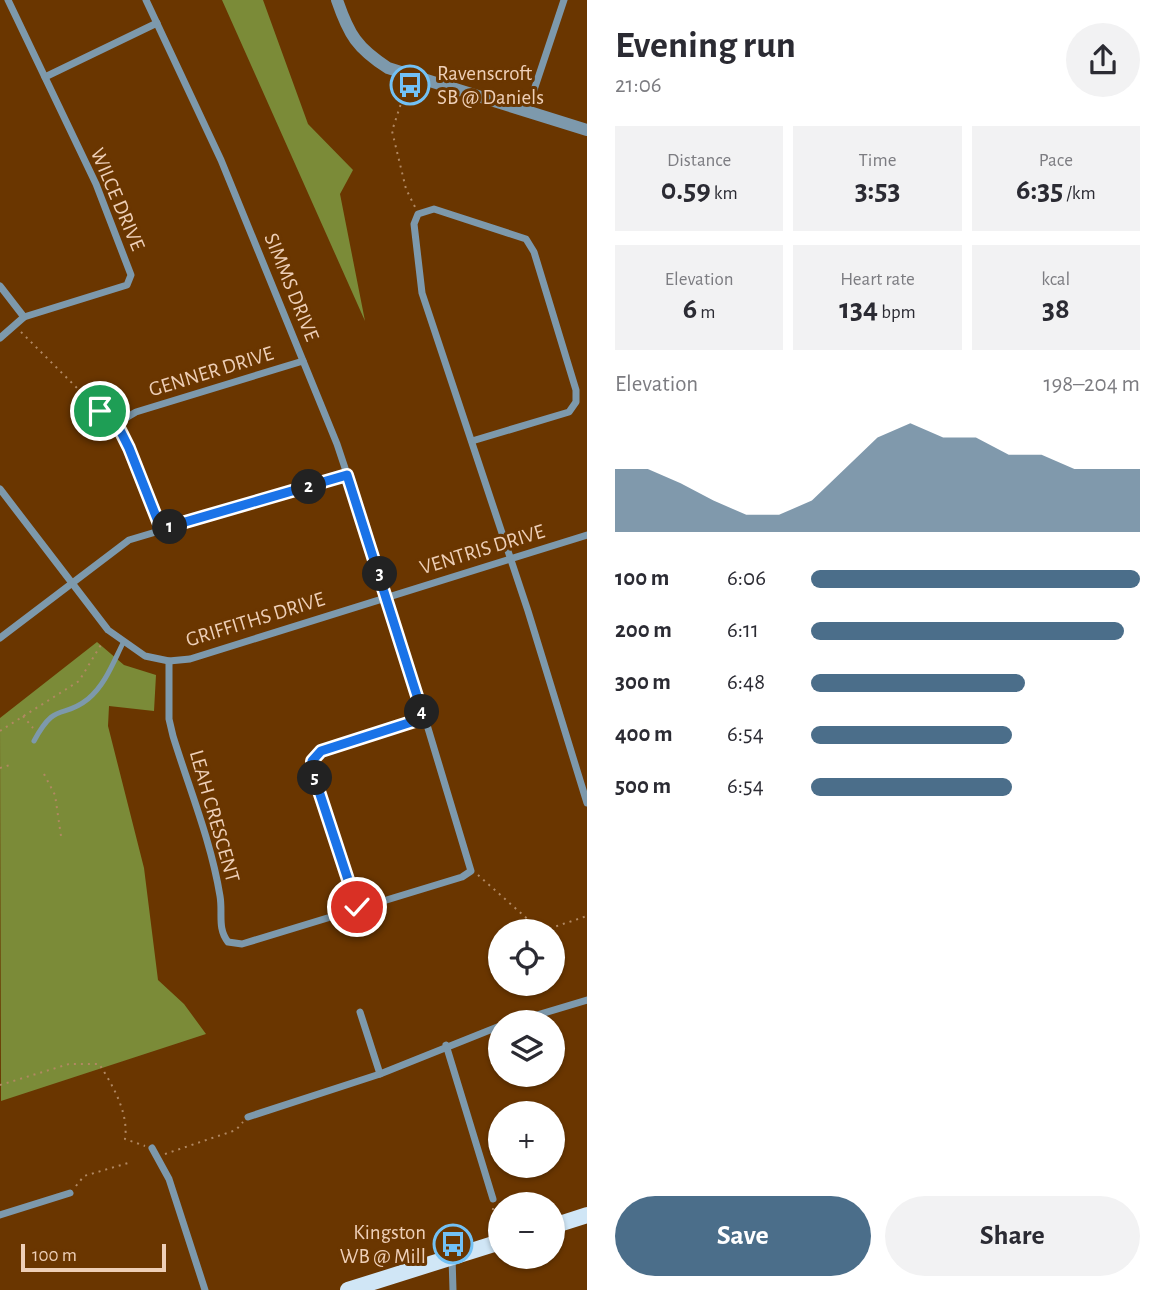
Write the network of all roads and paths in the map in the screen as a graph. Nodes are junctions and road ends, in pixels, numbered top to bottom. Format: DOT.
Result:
graph roads {
  1 [pos="8,0"];
  2 [pos="146,0"];
  3 [pos="337,0"];
  4 [pos="564,0"];
  5 [pos="157,23"];
  6 [pos="410,76"];
  7 [pos="45,78"];
  8 [pos="527,111"];
  9 [pos="587,130"];
  10 [pos="418,214"];
  11 [pos="0,286"];
  12 [pos="24,317"];
  13 [pos="15,326"];
  14 [pos="0,338"];
  15 [pos="303,361"];
  16 [pos="120,430"];
  17 [pos="471,441"];
  18 [pos="347,475"];
  19 [pos="0,489"];
  20 [pos="161,529"];
  21 [pos="587,535"];
  22 [pos="510,559"];
  23 [pos="71,581"];
  24 [pos="387,595"];
  25 [pos="0,638"];
  26 [pos="102,643"];
  27 [pos="123,643"];
  28 [pos="169,661"];
  29 [pos="22,716"];
  30 [pos="424,718"];
  31 [pos="0,731"];
  32 [pos="38,734"];
  33 [pos="34,741"];
  34 [pos="13,764"];
  35 [pos="0,768"];
  36 [pos="44,774"];
  37 [pos="587,803"];
  38 [pos="61,836"];
  39 [pos="471,871"];
  40 [pos="357,907"];
  41 [pos="587,916"];
  42 [pos="587,1000"];
  43 [pos="554,1010"];
  44 [pos="360,1012"];
  45 [pos="488,1030"];
  46 [pos="446,1045"];
  47 [pos="380,1074"];
  48 [pos="0,1085"];
  49 [pos="248,1117"];
  50 [pos="152,1148"];
  51 [pos="158,1156"];
  52 [pos="128,1163"];
  53 [pos="491,1192"];
  54 [pos="70,1193"];
  55 [pos="0,1215"];
  56 [pos="587,1215"];
  57 [pos="565,1222"];
  58 [pos="488,1241"];
  59 [pos="452,1257"];
  60 [pos="205,1290"];
  61 [pos="348,1290"];
  62 [pos="453,1290"];
  1 -- 7 [label="street, WILCE DRIVE"];
  2 -- 5 [label="street, SIMMS DRIVE"];
  3 -- 6 [label="street"];
  4 -- 8 [label="street"];
  5 -- 7 [label="street"];
  5 -- 15 [label="street, SIMMS DRIVE"];
  6 -- 8 [label="street"];
  6 -- 10 [label="path"];
  7 -- 12 [label="street, WILCE DRIVE"];
  8 -- 9 [label="street"];
  10 -- 17 [label="street"];
  10 -- 17 [label="street"];
  11 -- 12 [label="street"];
  12 -- 13 [label="street, WILCE DRIVE"];
  13 -- 14 [label="street, WILCE DRIVE"];
  13 -- 16 [label="path"];
  15 -- 16 [label="street, GENNER DRIVE"];
  15 -- 18 [label="street, SIMMS DRIVE"];
  16 -- 20 [label="street"];
  17 -- 22 [label="street"];
  18 -- 20 [label="street"];
  18 -- 24 [label="street, SIMMS DRIVE"];
  19 -- 23 [label="street, GRIFFITHS DRIVE"];
  20 -- 23 [label="street"];
  21 -- 22 [label="street, VENTRIS DRIVE"];
  22 -- 24 [label="street, VENTRIS DRIVE"];
  22 -- 37 [label="street"];
  23 -- 25 [label="street"];
  23 -- 27 [label="street, GRIFFITHS DRIVE"];
  24 -- 28 [label="street, GRIFFITHS DRIVE"];
  24 -- 30 [label="street"];
  26 -- 29 [label="path"];
  27 -- 28 [label="street, GRIFFITHS DRIVE"];
  27 -- 32 [label="lane"];
  28 -- 40 [label="street, LEAH CRESCENT"];
  29 -- 31 [label="path"];
  29 -- 32 [label="path"];
  30 -- 39 [label="street"];
  30 -- 40 [label="street"];
  32 -- 33 [label="lane"];
  34 -- 35 [label="path"];
  36 -- 38 [label="path"];
  39 -- 40 [label="street, LEAH CRESCENT"];
  39 -- 41 [label="path"];
  42 -- 43 [label="street"];
  44 -- 47 [label="street"];
  45 -- 46 [label="street"];
  46 -- 47 [label="street"];
  46 -- 53 [label="street"];
  47 -- 49 [label="street"];
  48 -- 50 [label="path"];
  49 -- 51 [label="path"];
  50 -- 51 [label="street"];
  51 -- 60 [label="street"];
  52 -- 54 [label="path"];
  54 -- 55 [label="street"];
  56 -- 57 [label="main road"];
  58 -- 59 [label="main road"];
  59 -- 61 [label="main road"];
  59 -- 62 [label="street"];
}
